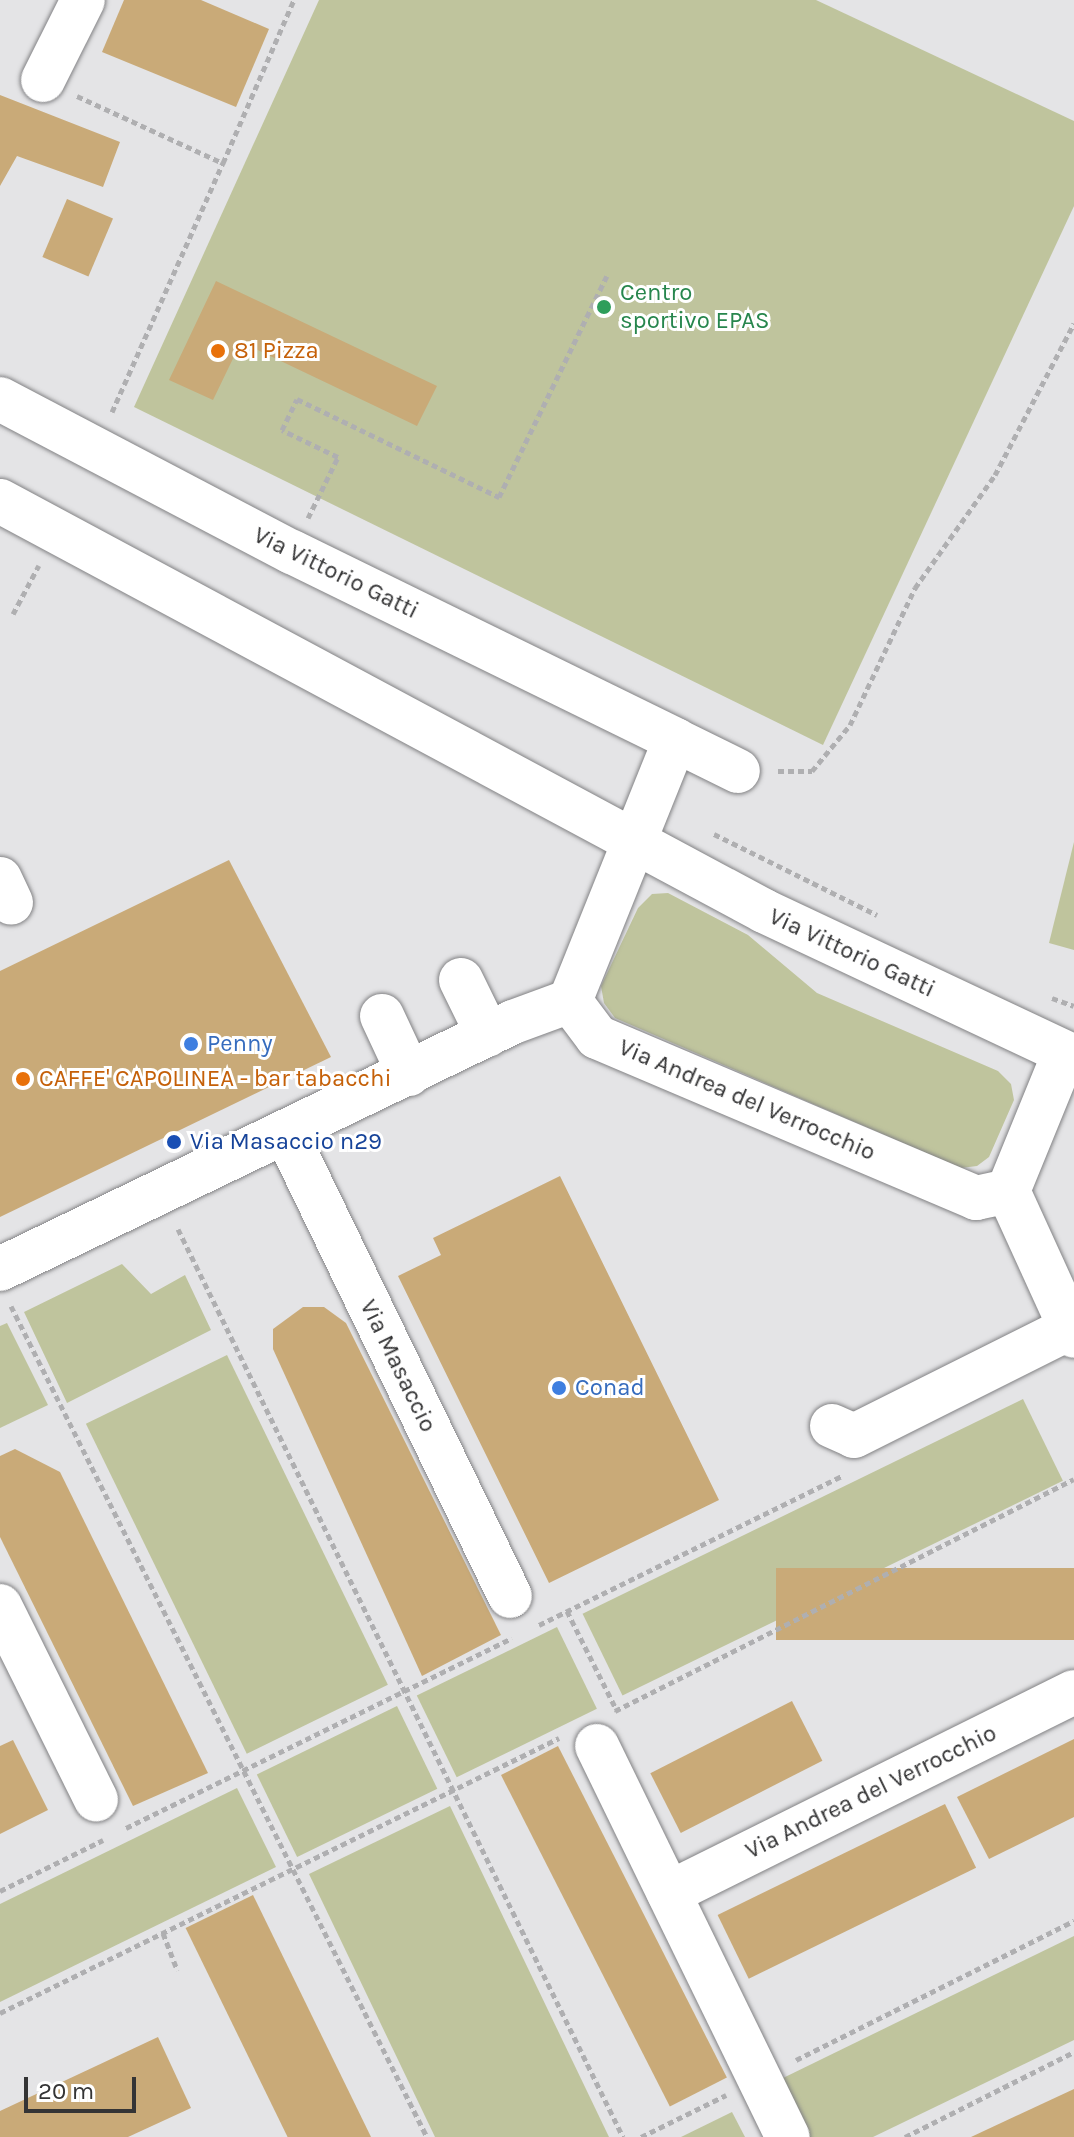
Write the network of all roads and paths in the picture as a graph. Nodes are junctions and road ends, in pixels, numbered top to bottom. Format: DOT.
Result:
graph roads {
  1 [pos="83,0"];
  2 [pos="294,0"];
  3 [pos="43,80"];
  4 [pos="223,163"];
  5 [pos="607,276"];
  6 [pos="1074,323"];
  7 [pos="0,399"];
  8 [pos="95,451"];
  9 [pos="0,501"];
  10 [pos="292,552"];
  11 [pos="675,740"];
  12 [pos="738,771"];
  13 [pos="706,830"];
  14 [pos="633,843"];
  15 [pos="889,921"];
  16 [pos="461,980"];
  17 [pos="1045,995"];
  18 [pos="570,1001"];
  19 [pos="1074,1006"];
  20 [pos="382,1016"];
  21 [pos="488,1035"];
  22 [pos="1069,1056"];
  23 [pos="409,1074"];
  24 [pos="287,1135"];
  25 [pos="1008,1191"];
  26 [pos="161,1196"];
  27 [pos="3,1283"];
  28 [pos="1072,1332"];
  29 [pos="832,1426"];
  30 [pos="1074,1479"];
  31 [pos="510,1596"];
  32 [pos="0,1606"];
  33 [pos="567,1611"];
  34 [pos="10,1651"];
  35 [pos="1074,1692"];
  36 [pos="598,1726"];
  37 [pos="453,1791"];
  38 [pos="96,1799"];
  39 [pos="291,1869"];
  40 [pos="669,1893"];
  41 [pos="1074,1921"];
  42 [pos="163,1933"];
  43 [pos="177,1970"];
  44 [pos="0,2013"];
  45 [pos="1074,2052"];
  46 [pos="760,2078"];
  47 [pos="427,2137"];
  48 [pos="623,2137"];
  49 [pos="641,2137"];
  50 [pos="788,2137"];
  51 [pos="905,2137"];
  1 -- 3 [label="street"];
  2 -- 4 [label="path"];
  3 -- 4 [label="path"];
  4 -- 8 [label="path"];
  5 -- 10 [label="path"];
  6 -- 12 [label="path"];
  7 -- 8 [label="street, Via Vittorio Gatti"];
  8 -- 10 [label="street, Via Vittorio Gatti"];
  9 -- 14 [label="street, Via Vittorio Gatti"];
  10 -- 11 [label="street, Via Vittorio Gatti"];
  11 -- 12 [label="street, Via Vittorio Gatti"];
  11 -- 14 [label="street"];
  13 -- 15 [label="path"];
  14 -- 18 [label="street"];
  14 -- 22 [label="street, Via Vittorio Gatti"];
  16 -- 21 [label="street"];
  17 -- 19 [label="path"];
  18 -- 21 [label="street"];
  18 -- 25 [label="street, Via Andrea del Verrocchio"];
  20 -- 23 [label="street"];
  21 -- 23 [label="street"];
  22 -- 25 [label="street"];
  23 -- 24 [label="street"];
  24 -- 26 [label="street"];
  24 -- 31 [label="street, Via Masaccio"];
  25 -- 28 [label="street"];
  26 -- 27 [label="street"];
  26 -- 37 [label="path"];
  27 -- 39 [label="path"];
  28 -- 29 [label="street"];
  30 -- 36 [label="path"];
  32 -- 34 [label="street"];
  33 -- 36 [label="path"];
  34 -- 38 [label="street"];
  35 -- 40 [label="street, Via Andrea del Verrocchio"];
  36 -- 37 [label="path"];
  36 -- 40 [label="street"];
  37 -- 39 [label="path"];
  37 -- 48 [label="path"];
  39 -- 42 [label="path"];
  39 -- 47 [label="path"];
  40 -- 46 [label="street"];
  41 -- 46 [label="path"];
  42 -- 43 [label="path"];
  42 -- 44 [label="path"];
  45 -- 51 [label="path"];
  46 -- 49 [label="path"];
  46 -- 50 [label="street"];
}
